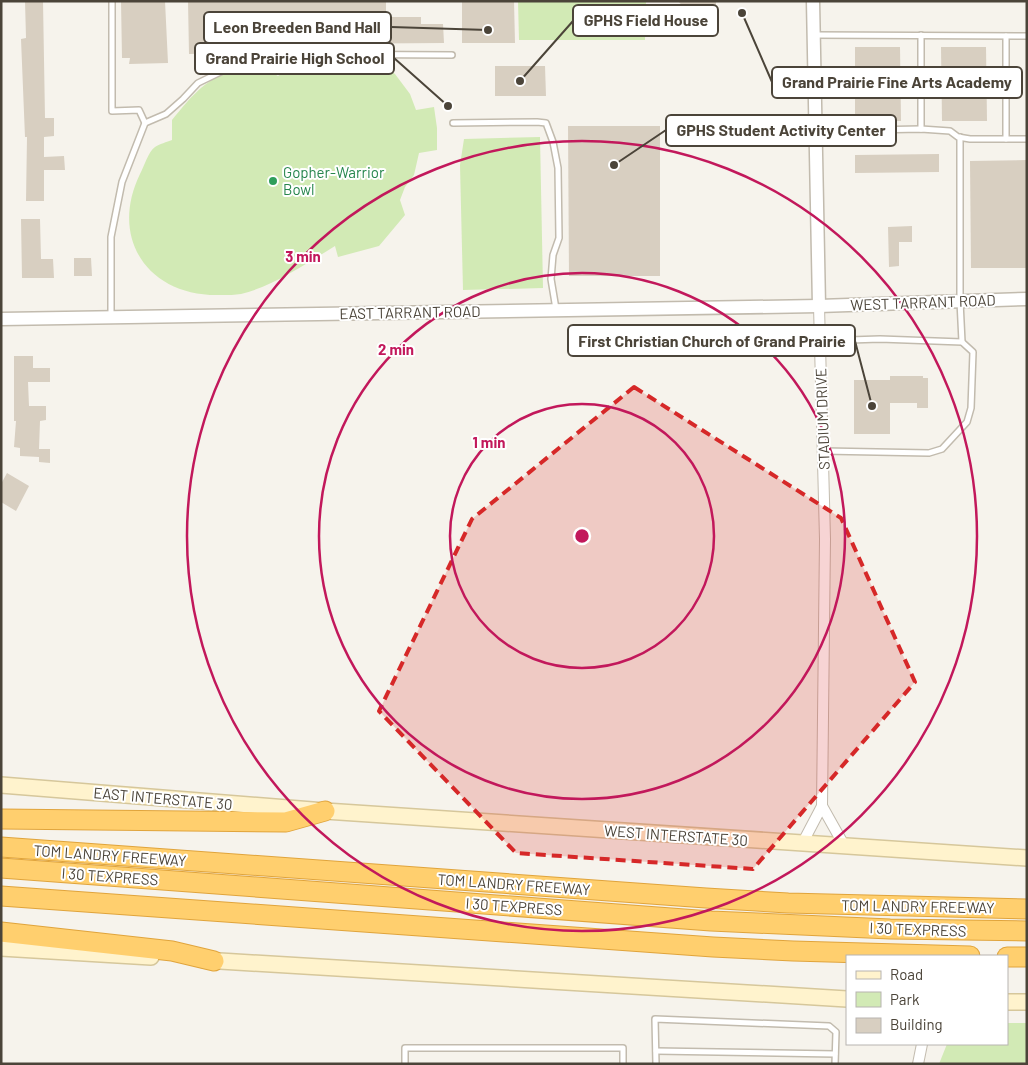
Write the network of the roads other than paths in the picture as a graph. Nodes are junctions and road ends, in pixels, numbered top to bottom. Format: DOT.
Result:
graph roads {
  1 [pos="112,1"];
  2 [pos="813,1"];
  3 [pos="814,35"];
  4 [pos="921,36"];
  5 [pos="1006,36"];
  6 [pos="1027,36"];
  7 [pos="452,55"];
  8 [pos="145,123"];
  9 [pos="453,123"];
  10 [pos="921,129"];
  11 [pos="815,131"];
  12 [pos="960,137"];
  13 [pos="1006,139"];
  14 [pos="1027,139"];
  15 [pos="1027,299"];
  16 [pos="960,301"];
  17 [pos="819,306"];
  18 [pos="556,310"];
  19 [pos="111,316"];
  20 [pos="1,319"];
  21 [pos="819,341"];
  22 [pos="962,342"];
  23 [pos="824,452"];
  24 [pos="1,785"];
  25 [pos="822,806"];
  26 [pos="325,811"];
  27 [pos="1,819"];
  28 [pos="802,844"];
  29 [pos="845,846"];
  30 [pos="1,847"];
  31 [pos="1027,858"];
  32 [pos="1,868"];
  33 [pos="1,896"];
  34 [pos="1027,909"];
  35 [pos="1027,931"];
  36 [pos="1,932"];
  37 [pos="1,948"];
  38 [pos="935,955"];
  39 [pos="1008,957"];
  40 [pos="1027,957"];
  41 [pos="214,961"];
  42 [pos="846,999"];
  43 [pos="1008,1002"];
  44 [pos="1027,1002"];
  45 [pos="922,1045"];
  46 [pos="656,1051"];
  47 [pos="835,1054"];
  48 [pos="406,1064"];
  49 [pos="623,1064"];
  50 [pos="656,1064"];
  51 [pos="835,1064"];
  52 [pos="918,1064"];
  1 -- 8 [label="lane"];
  2 -- 3 [label="street, STADIUM DRIVE"];
  3 -- 4 [label="lane"];
  3 -- 11 [label="street, STADIUM DRIVE"];
  4 -- 5 [label="lane"];
  4 -- 10 [label="lane"];
  5 -- 6 [label="lane"];
  5 -- 13 [label="lane"];
  7 -- 8 [label="lane"];
  8 -- 19 [label="lane"];
  9 -- 18 [label="lane"];
  10 -- 11 [label="lane"];
  10 -- 12 [label="lane"];
  11 -- 17 [label="street, STADIUM DRIVE"];
  12 -- 13 [label="lane"];
  12 -- 16 [label="lane"];
  13 -- 14 [label="lane"];
  15 -- 16 [label="street, WEST TARRANT ROAD"];
  16 -- 17 [label="street, WEST TARRANT ROAD"];
  16 -- 22 [label="lane"];
  17 -- 18 [label="street, EAST TARRANT ROAD"];
  17 -- 21 [label="street, STADIUM DRIVE"];
  18 -- 19 [label="street, EAST TARRANT ROAD"];
  19 -- 20 [label="street, EAST TARRANT ROAD"];
  21 -- 22 [label="lane"];
  21 -- 23 [label="street, STADIUM DRIVE"];
  22 -- 23 [label="lane"];
  23 -- 25 [label="street, STADIUM DRIVE"];
  24 -- 26 [label="main road, EAST INTERSTATE 30"];
  25 -- 28 [label="street, STADIUM DRIVE"];
  25 -- 29 [label="street"];
  26 -- 27 [label="highway"];
  26 -- 28 [label="main road, WEST INTERSTATE 30"];
  28 -- 29 [label="main road, WEST INTERSTATE 30"];
  29 -- 31 [label="main road, WEST INTERSTATE 30"];
  30 -- 34 [label="highway, TOM LANDRY FREEWAY"];
  32 -- 35 [label="highway, I 30 TEXPRESS"];
  33 -- 38 [label="highway"];
  36 -- 41 [label="highway"];
  37 -- 41 [label="main road"];
  39 -- 40 [label="highway"];
  41 -- 42 [label="main road"];
  43 -- 44 [label="main road"];
  45 -- 52 [label="street"];
  46 -- 47 [label="lane"];
  46 -- 47 [label="lane"];
  46 -- 50 [label="lane"];
  47 -- 51 [label="lane"];
  48 -- 49 [label="lane"];
}
